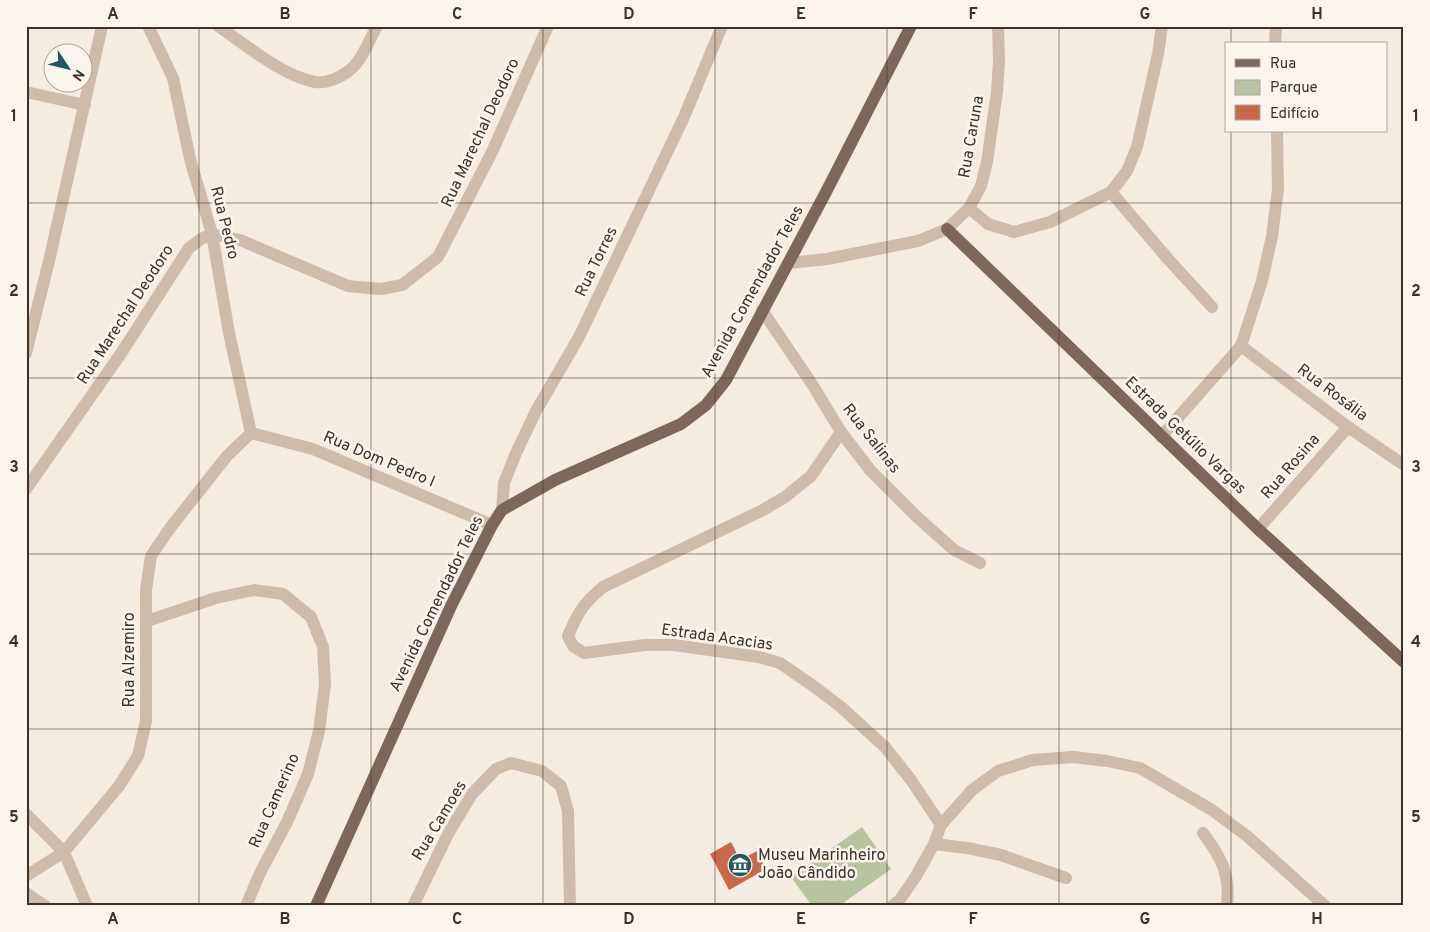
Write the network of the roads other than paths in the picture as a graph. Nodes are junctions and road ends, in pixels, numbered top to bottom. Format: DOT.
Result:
graph roads {
  1 [pos="102,26"];
  2 [pos="148,26"];
  3 [pos="218,26"];
  4 [pos="376,26"];
  5 [pos="548,26"];
  6 [pos="722,26"];
  7 [pos="911,26"];
  8 [pos="998,26"];
  9 [pos="1162,26"];
  10 [pos="1276,26"];
  11 [pos="1275,42"];
  12 [pos="26,92"];
  13 [pos="85,105"];
  14 [pos="1277,132"];
  15 [pos="1112,192"];
  16 [pos="969,208"];
  17 [pos="947,229"];
  18 [pos="212,234"];
  19 [pos="789,262"];
  20 [pos="1212,307"];
  21 [pos="762,310"];
  22 [pos="1241,346"];
  23 [pos="26,353"];
  24 [pos="1348,427"];
  25 [pos="841,432"];
  26 [pos="251,433"];
  27 [pos="1161,437"];
  28 [pos="1404,466"];
  29 [pos="26,488"];
  30 [pos="502,510"];
  31 [pos="492,525"];
  32 [pos="1258,528"];
  33 [pos="980,563"];
  34 [pos="147,621"];
  35 [pos="1404,662"];
  36 [pos="26,814"];
  37 [pos="941,825"];
  38 [pos="1203,833"];
  39 [pos="934,844"];
  40 [pos="64,852"];
  41 [pos="26,876"];
  42 [pos="1066,878"];
  43 [pos="26,893"];
  44 [pos="45,906"];
  45 [pos="87,906"];
  46 [pos="246,906"];
  47 [pos="316,906"];
  48 [pos="413,906"];
  49 [pos="570,906"];
  50 [pos="892,906"];
  51 [pos="1227,906"];
  52 [pos="1325,906"];
  1 -- 13 [label="street"];
  2 -- 18 [label="street, Rua Pedro"];
  3 -- 4 [label="street"];
  5 -- 18 [label="street, Rua Marechal Deodoro"];
  6 -- 30 [label="street, Rua Torres"];
  7 -- 19 [label="main road, Avenida Comendador Teles"];
  8 -- 16 [label="street, Rua Caruna"];
  9 -- 15 [label="street"];
  10 -- 11 [label="street"];
  12 -- 13 [label="street"];
  13 -- 23 [label="street"];
  14 -- 22 [label="street"];
  15 -- 16 [label="street"];
  15 -- 20 [label="street"];
  16 -- 17 [label="street, Rua Caruna"];
  17 -- 19 [label="street, Rua Caruna"];
  17 -- 27 [label="main road, Estrada Getúlio Vargas"];
  18 -- 26 [label="street, Rua Pedro"];
  18 -- 29 [label="street, Rua Marechal Deodoro"];
  19 -- 21 [label="main road, Avenida Comendador Teles"];
  21 -- 25 [label="street, Rua Salinas"];
  21 -- 30 [label="main road, Avenida Comendador Teles"];
  22 -- 24 [label="street, Rua Rosália"];
  22 -- 27 [label="street"];
  24 -- 28 [label="street, Rua Rosália"];
  24 -- 32 [label="street, Rua Rosina"];
  25 -- 33 [label="street, Rua Salinas"];
  25 -- 37 [label="street, Estrada Acacias"];
  26 -- 31 [label="street, Rua Dom Pedro I"];
  26 -- 34 [label="street, Rua Alzemiro"];
  27 -- 32 [label="main road, Estrada Getúlio Vargas"];
  30 -- 31 [label="main road, Avenida Comendador Teles"];
  31 -- 47 [label="main road, Avenida Comendador Teles"];
  32 -- 35 [label="main road, Estrada Getúlio Vargas"];
  34 -- 40 [label="street, Rua Alzemiro"];
  34 -- 46 [label="street, Rua Camerino"];
  36 -- 40 [label="street"];
  37 -- 39 [label="street"];
  37 -- 52 [label="street"];
  38 -- 51 [label="street"];
  39 -- 42 [label="street"];
  39 -- 50 [label="street"];
  40 -- 41 [label="street, Rua Alzemiro"];
  40 -- 45 [label="street"];
  43 -- 44 [label="street"];
  48 -- 49 [label="street, Rua Camoes"];
}
